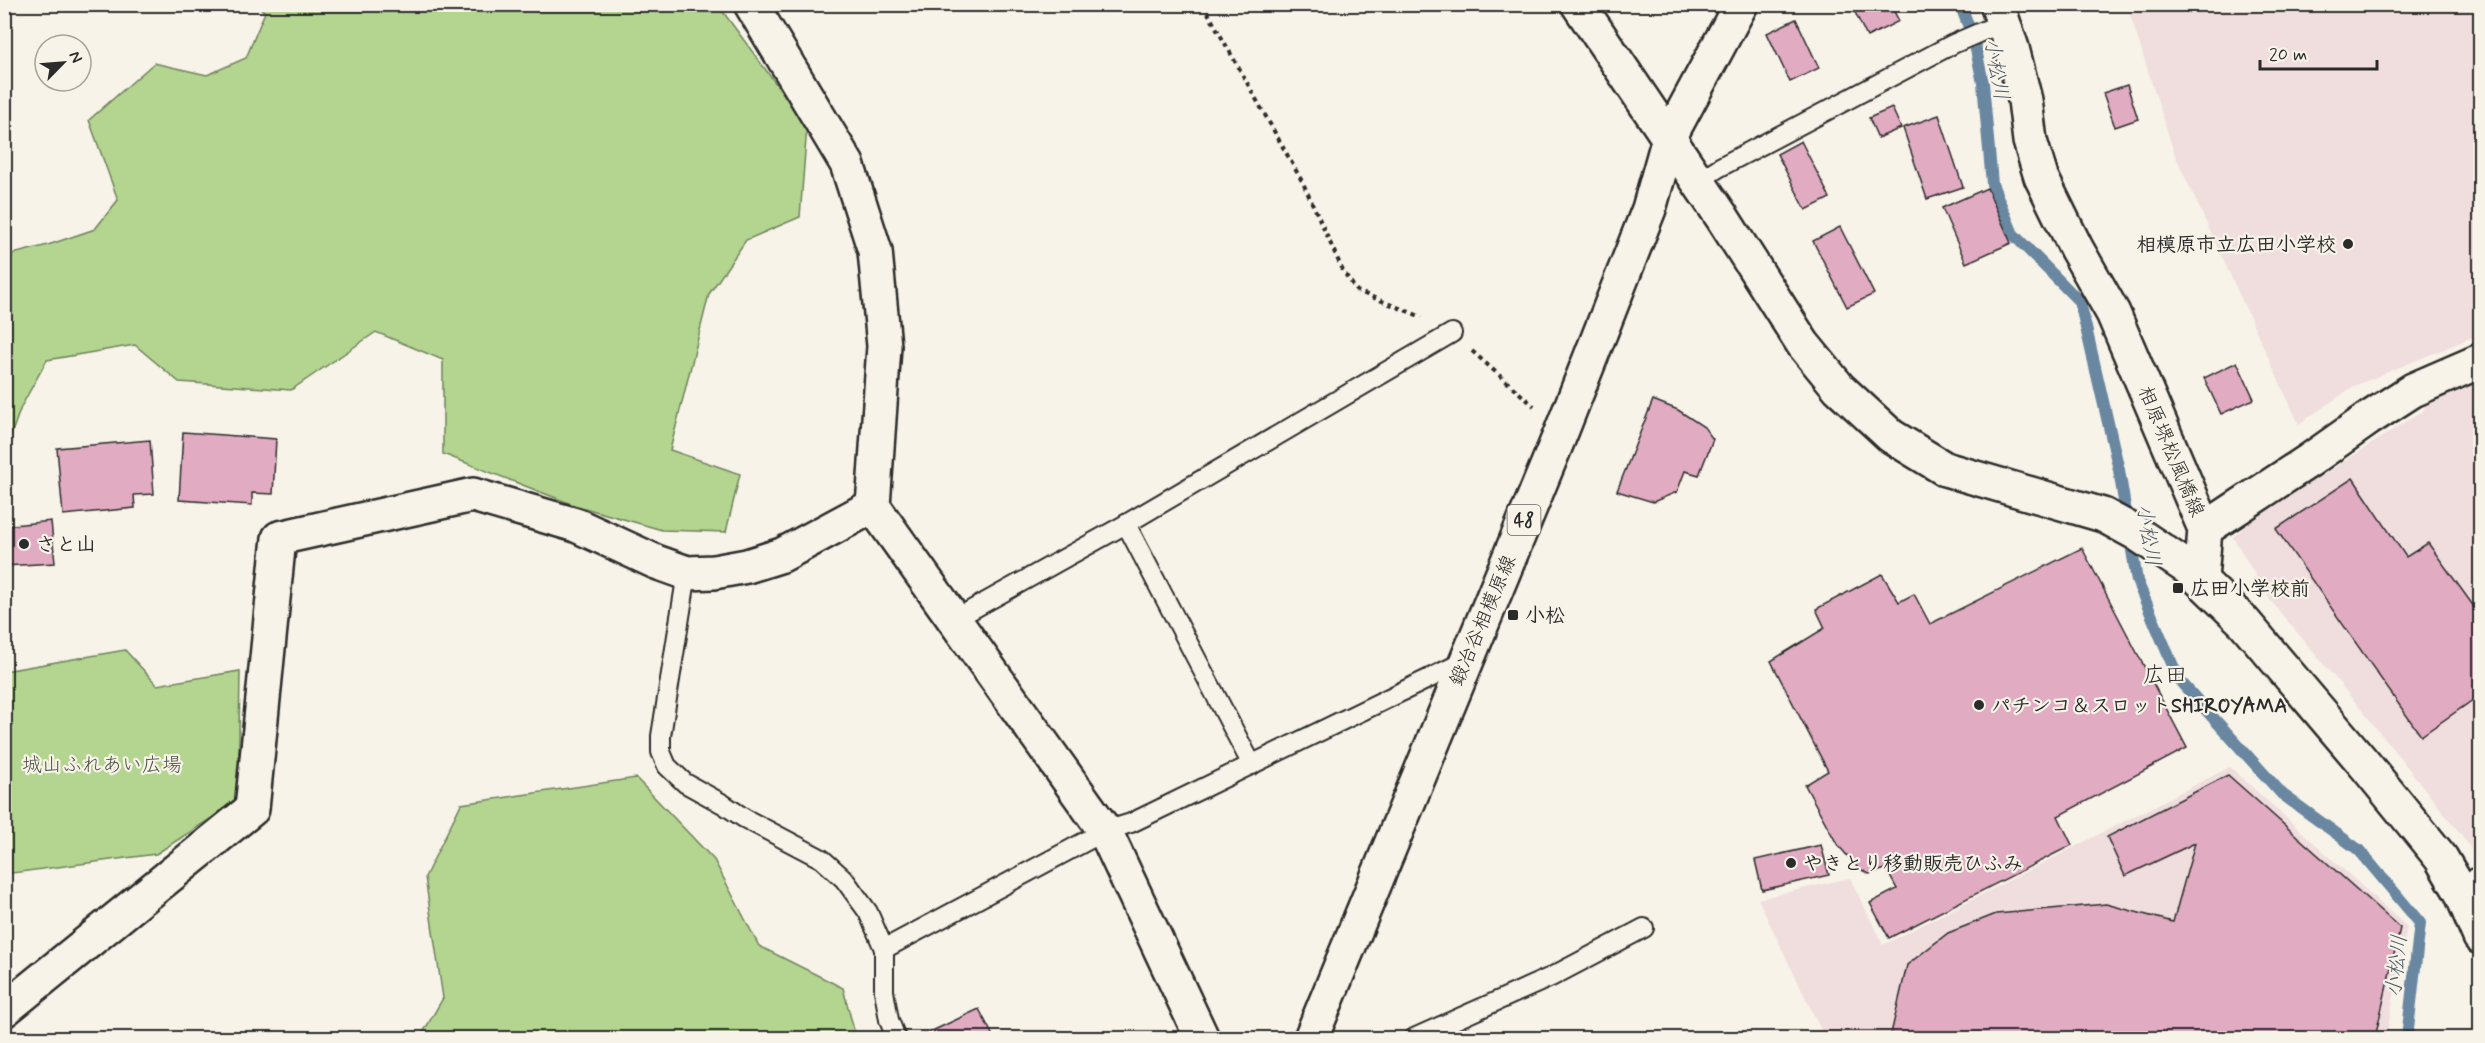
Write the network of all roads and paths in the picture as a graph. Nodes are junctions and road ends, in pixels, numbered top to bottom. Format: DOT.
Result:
graph roads {
  1 [pos="1203,4"];
  2 [pos="1578,4"];
  3 [pos="1741,4"];
  4 [pos="760,8"];
  5 [pos="2002,13"];
  6 [pos="1669,138"];
  7 [pos="1698,181"];
  8 [pos="1452,333"];
  9 [pos="2481,361"];
  10 [pos="1562,430"];
  11 [pos="873,506"];
  12 [pos="1126,524"];
  13 [pos="2205,529"];
  14 [pos="687,573"];
  15 [pos="2195,573"];
  16 [pos="955,619"];
  17 [pos="1465,661"];
  18 [pos="1252,765"];
  19 [pos="1105,831"];
  20 [pos="2471,883"];
  21 [pos="1644,928"];
  22 [pos="2481,937"];
  23 [pos="884,949"];
  24 [pos="4,1010"];
  25 [pos="896,1038"];
  26 [pos="1202,1038"];
  27 [pos="1311,1038"];
  28 [pos="1414,1038"];
  1 -- 8 [label="path"];
  2 -- 6 [label="street"];
  3 -- 6 [label="street, 鍛冶谷相模原線 / 48"];
  4 -- 11 [label="street"];
  5 -- 7 [label="lane"];
  5 -- 13 [label="street, 相原堺松風橋線"];
  6 -- 7 [label="street"];
  6 -- 10 [label="street, 鍛冶谷相模原線 / 48"];
  7 -- 15 [label="street"];
  8 -- 10 [label="path"];
  8 -- 12 [label="lane"];
  9 -- 13 [label="street"];
  10 -- 17 [label="street, 鍛冶谷相模原線 / 48"];
  11 -- 14 [label="street"];
  11 -- 16 [label="street"];
  12 -- 16 [label="lane"];
  12 -- 18 [label="lane"];
  13 -- 15 [label="street, 相原堺松風橋線"];
  14 -- 23 [label="lane"];
  14 -- 24 [label="street"];
  15 -- 20 [label="street"];
  16 -- 19 [label="street"];
  17 -- 18 [label="lane"];
  17 -- 27 [label="street, 鍛冶谷相模原線 / 48"];
  18 -- 19 [label="lane"];
  19 -- 23 [label="lane"];
  19 -- 26 [label="street"];
  20 -- 22 [label="street"];
  21 -- 28 [label="lane"];
  23 -- 25 [label="lane"];
}
